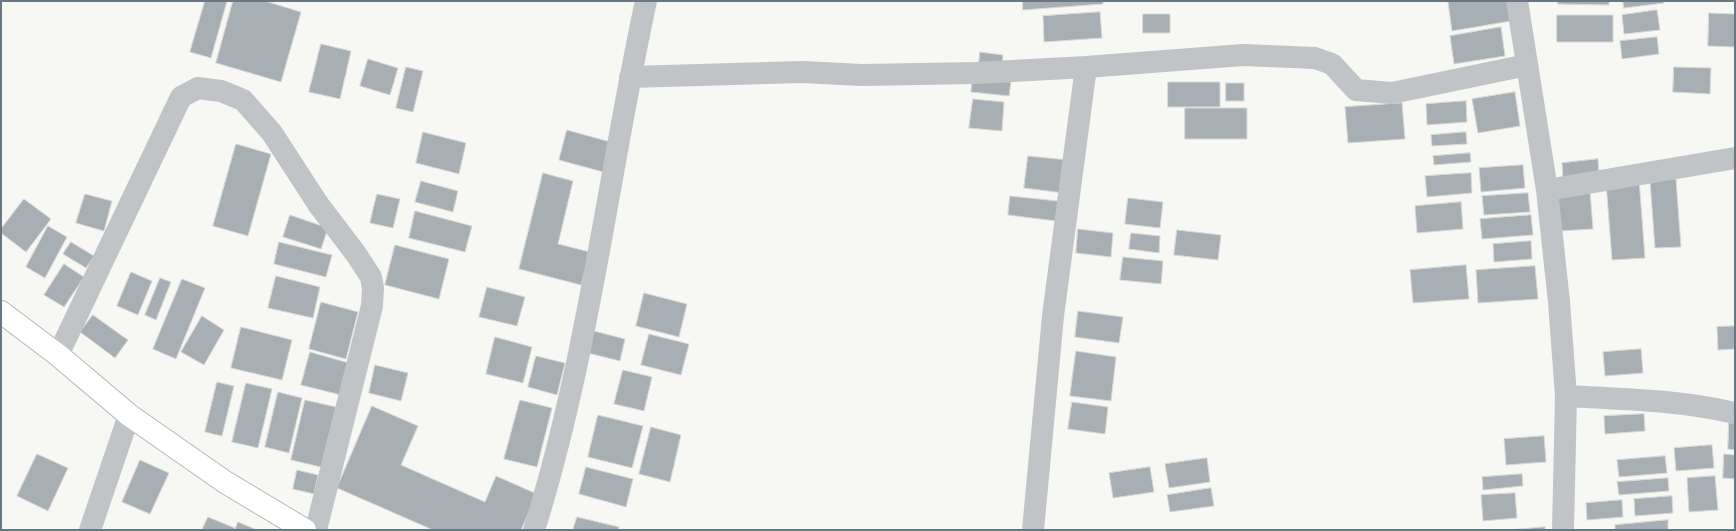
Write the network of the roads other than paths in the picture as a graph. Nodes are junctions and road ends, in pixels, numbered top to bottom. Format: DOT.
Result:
graph roads {
  1 [pos="646,1"];
  2 [pos="1517,1"];
  3 [pos="1527,65"];
  4 [pos="1086,67"];
  5 [pos="630,76"];
  6 [pos="1735,158"];
  7 [pos="1547,190"];
  8 [pos="1,312"];
  9 [pos="58,355"];
  10 [pos="1566,396"];
  11 [pos="1735,413"];
  12 [pos="129,415"];
  13 [pos="90,530"];
  14 [pos="305,530"];
  15 [pos="316,530"];
  16 [pos="534,530"];
  17 [pos="1033,530"];
  18 [pos="1563,530"];
  1 -- 5 [label="street"];
  2 -- 3 [label="street"];
  3 -- 4 [label="street"];
  3 -- 7 [label="street"];
  4 -- 5 [label="street"];
  4 -- 17 [label="street"];
  5 -- 16 [label="street"];
  6 -- 7 [label="street"];
  7 -- 10 [label="street"];
  8 -- 9 [label="main road"];
  9 -- 12 [label="main road"];
  9 -- 15 [label="street"];
  10 -- 11 [label="street"];
  10 -- 18 [label="street"];
  12 -- 13 [label="street"];
  12 -- 14 [label="main road"];
}
